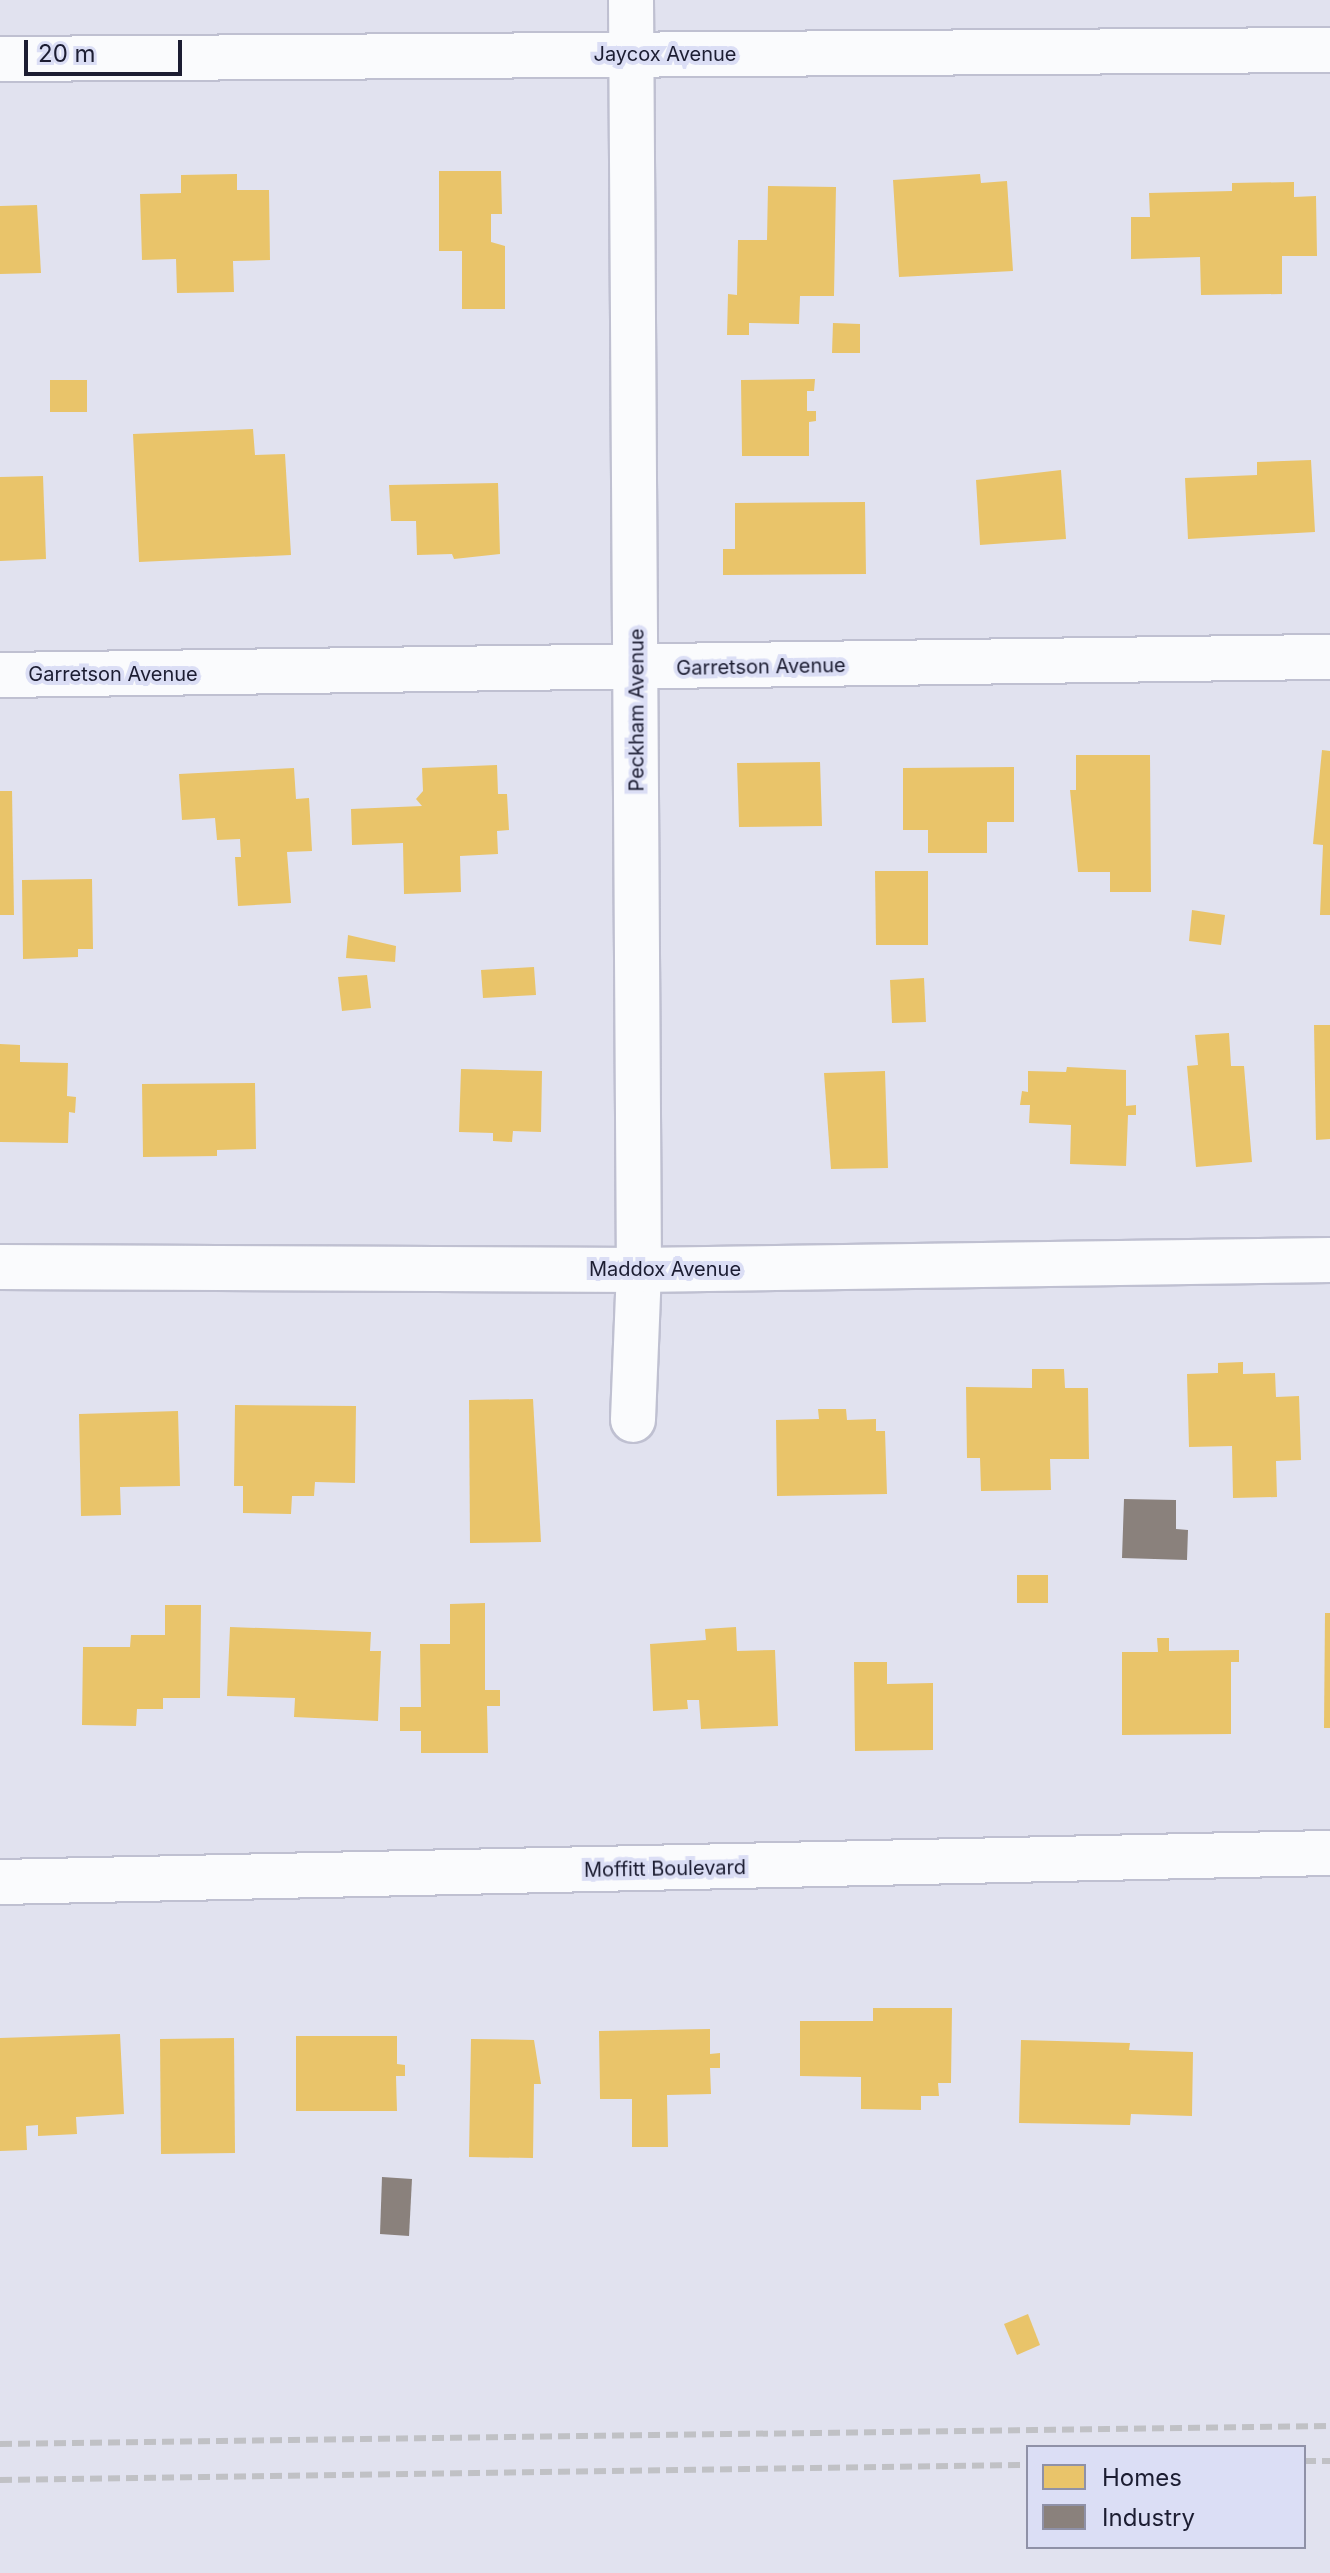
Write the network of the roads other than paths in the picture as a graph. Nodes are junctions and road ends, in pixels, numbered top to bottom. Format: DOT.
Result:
graph roads {
  1 [pos="631,0"];
  2 [pos="1330,50"];
  3 [pos="631,54"];
  4 [pos="0,59"];
  5 [pos="1330,657"];
  6 [pos="638,670"];
  7 [pos="0,675"];
  8 [pos="1330,1260"];
  9 [pos="0,1267"];
  10 [pos="639,1270"];
  11 [pos="633,1420"];
  12 [pos="1330,1853"];
  13 [pos="0,1882"];
  1 -- 3 [label="street, Peckham Avenue"];
  2 -- 3 [label="street, Jaycox Avenue"];
  3 -- 4 [label="street, Jaycox Avenue"];
  3 -- 6 [label="street, Peckham Avenue"];
  5 -- 6 [label="street, Garretson Avenue"];
  6 -- 7 [label="street, Garretson Avenue"];
  6 -- 10 [label="street, Peckham Avenue"];
  8 -- 10 [label="street, Maddox Avenue"];
  9 -- 10 [label="street, Maddox Avenue"];
  10 -- 11 [label="street, Peckham Avenue"];
  12 -- 13 [label="street, Moffitt Boulevard"];
}
